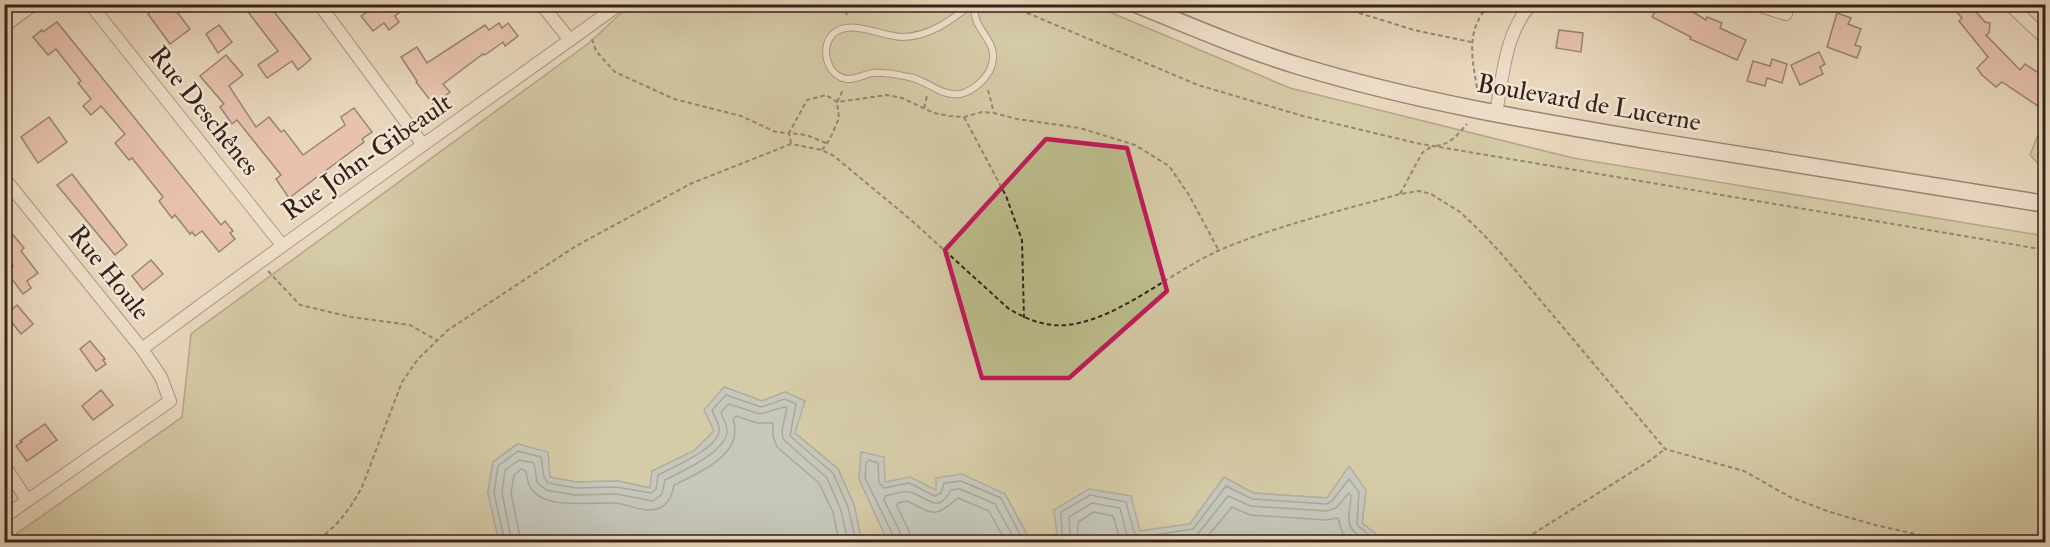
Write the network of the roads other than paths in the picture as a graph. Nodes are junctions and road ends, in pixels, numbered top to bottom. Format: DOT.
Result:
graph roads {
  1 [pos="33,4"];
  2 [pos="90,4"];
  3 [pos="319,4"];
  4 [pos="541,4"];
  5 [pos="620,4"];
  6 [pos="972,4"];
  7 [pos="1136,4"];
  8 [pos="1531,4"];
  9 [pos="1754,4"];
  10 [pos="2009,4"];
  11 [pos="1786,14"];
  12 [pos="4,26"];
  13 [pos="2046,39"];
  14 [pos="570,40"];
  15 [pos="1496,113"];
  16 [pos="423,145"];
  17 [pos="4,178"];
  18 [pos="2046,204"];
  19 [pos="282,245"];
  20 [pos="142,349"];
  21 [pos="4,465"];
  22 [pos="27,500"];
  23 [pos="4,517"];
  1 -- 12 [label="street"];
  2 -- 19 [label="street, Rue Deschênes"];
  3 -- 16 [label="street"];
  4 -- 14 [label="street"];
  5 -- 14 [label="street, Rue John-Gibeault"];
  6 -- 6 [label="lane"];
  7 -- 15 [label="main road, Boulevard de Lucerne"];
  8 -- 15 [label="street"];
  9 -- 11 [label="street"];
  10 -- 13 [label="street"];
  14 -- 16 [label="street, Rue John-Gibeault"];
  15 -- 18 [label="main road, Boulevard de Lucerne"];
  16 -- 19 [label="street, Rue John-Gibeault"];
  17 -- 20 [label="street, Rue Houle"];
  19 -- 20 [label="street, Rue John-Gibeault"];
  20 -- 22 [label="street, Rue Houle"];
  21 -- 22 [label="street"];
  22 -- 23 [label="street"];
}
